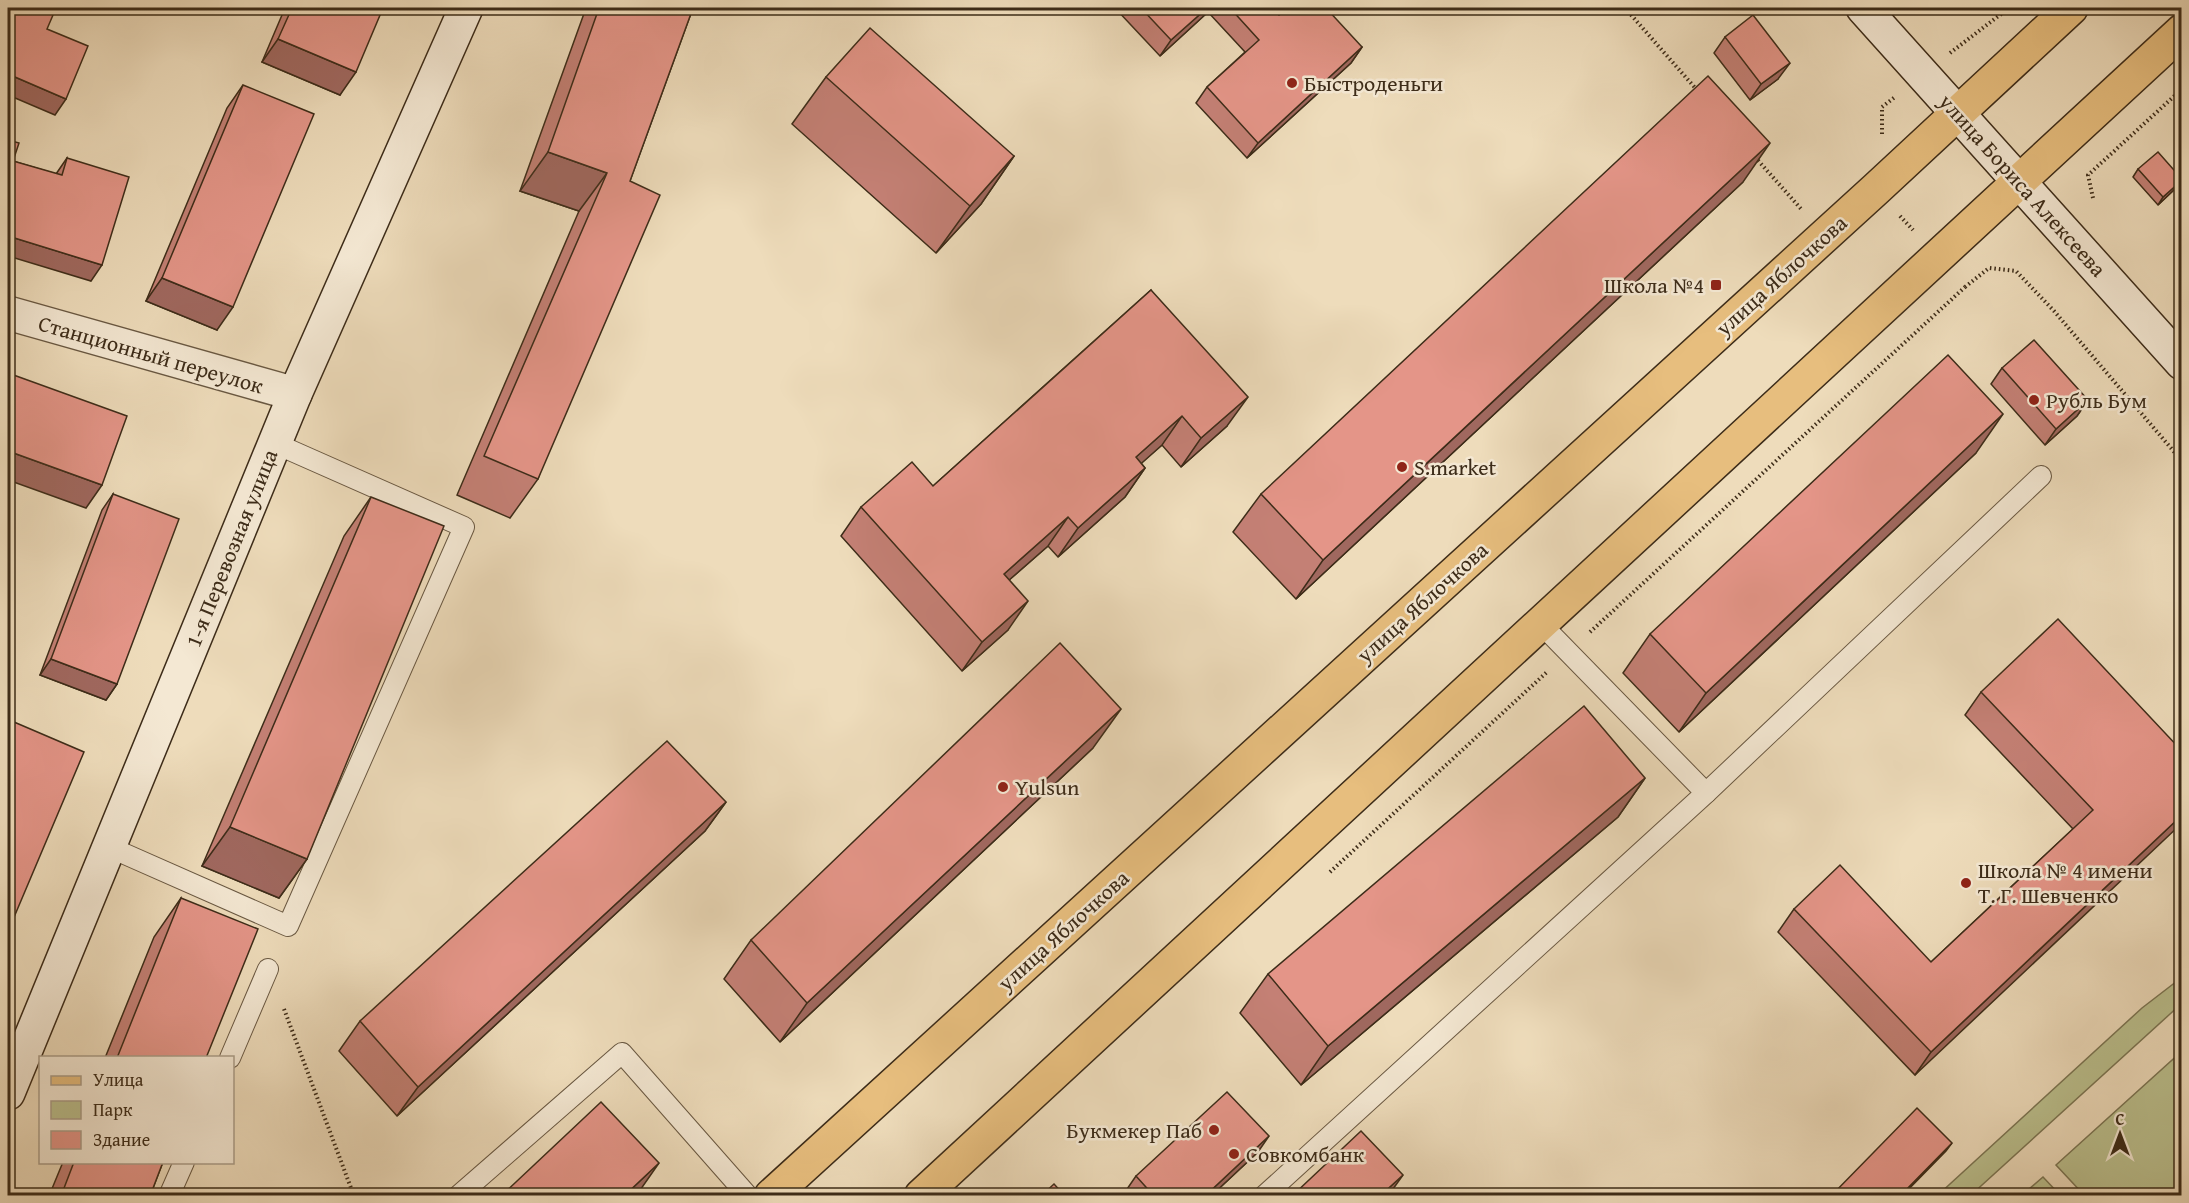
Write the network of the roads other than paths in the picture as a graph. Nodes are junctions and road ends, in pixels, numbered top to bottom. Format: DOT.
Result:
graph roads {
  1 [pos="466,8"];
  2 [pos="1863,8"];
  3 [pos="2071,8"];
  4 [pos="2181,31"];
  5 [pos="1959,112"];
  6 [pos="2019,180"];
  7 [pos="8,314"];
  8 [pos="2181,363"];
  9 [pos="295,394"];
  10 [pos="274,443"];
  11 [pos="2041,476"];
  12 [pos="1540,623"];
  13 [pos="1706,793"];
  14 [pos="109,846"];
  15 [pos="268,969"];
  16 [pos="231,1056"];
  17 [pos="8,1093"];
  18 [pos="183,1164"];
  19 [pos="169,1196"];
  20 [pos="458,1196"];
  21 [pos="748,1196"];
  22 [pos="771,1196"];
  23 [pos="921,1196"];
  24 [pos="1264,1196"];
  1 -- 9 [label="main road, 1-я Перевозная улица"];
  2 -- 5 [label="main road, улица Бориса Алексеева"];
  3 -- 5 [label="main road, улица Яблочкова"];
  4 -- 6 [label="main road"];
  5 -- 6 [label="main road, улица Бориса Алексеева"];
  5 -- 22 [label="main road, улица Яблочкова"];
  6 -- 8 [label="main road, улица Бориса Алексеева"];
  6 -- 12 [label="main road"];
  7 -- 9 [label="main road, Станционный переулок"];
  9 -- 10 [label="main road, 1-я Перевозная улица"];
  10 -- 14 [label="main road, 1-я Перевозная улица"];
  10 -- 14 [label="lane"];
  11 -- 13 [label="lane"];
  12 -- 13 [label="lane"];
  12 -- 23 [label="main road"];
  13 -- 24 [label="lane"];
  14 -- 17 [label="main road, 1-я Перевозная улица"];
  15 -- 16 [label="lane"];
  18 -- 19 [label="lane"];
  20 -- 21 [label="lane"];
}
